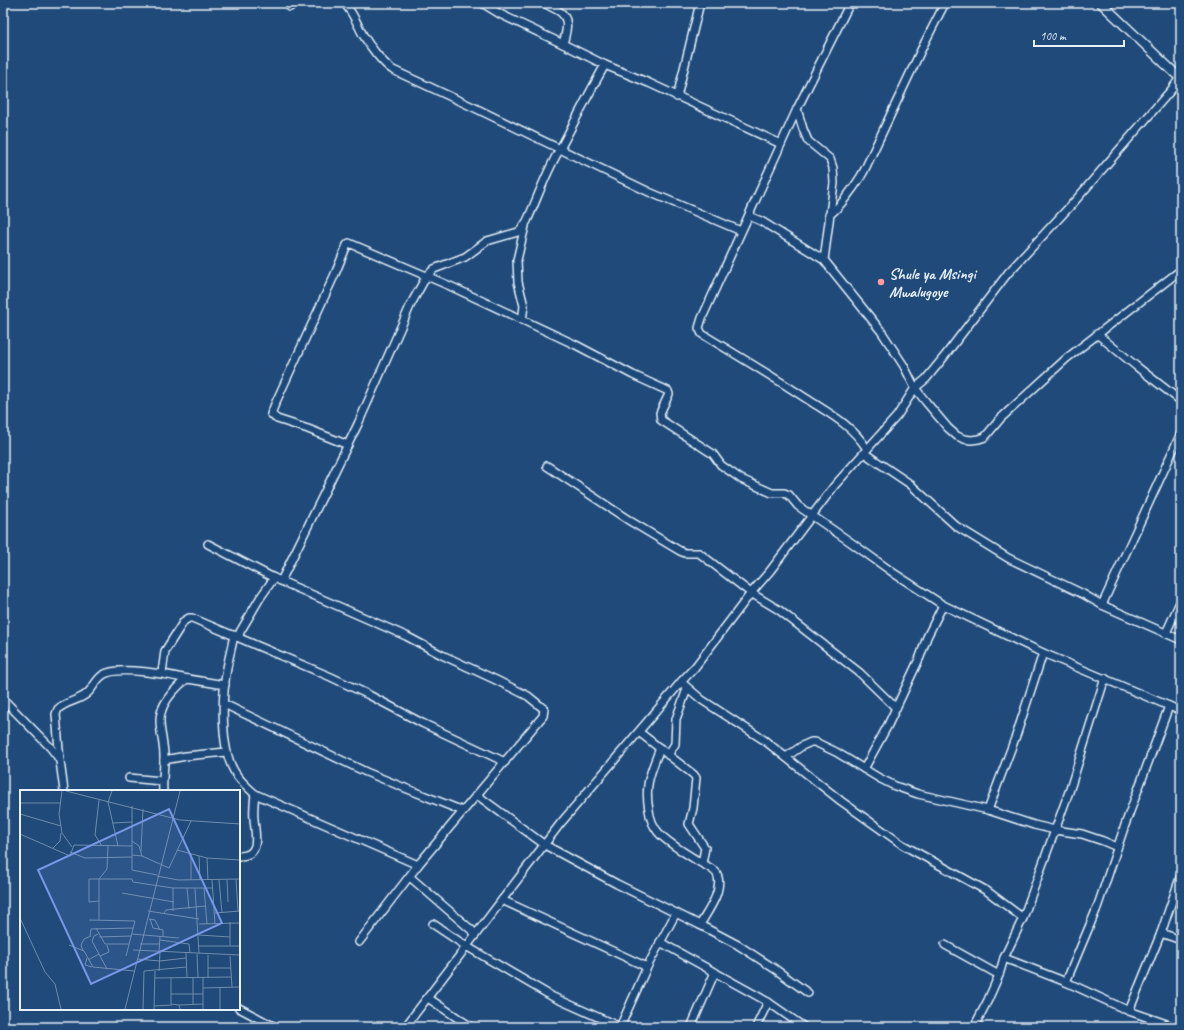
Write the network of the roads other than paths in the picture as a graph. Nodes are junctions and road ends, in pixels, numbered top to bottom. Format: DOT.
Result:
graph roads {
  1 [pos="287,3"];
  2 [pos="290,3"];
  3 [pos="344,3"];
  4 [pos="482,3"];
  5 [pos="544,3"];
  6 [pos="700,3"];
  7 [pos="850,3"];
  8 [pos="945,3"];
  9 [pos="1101,3"];
  10 [pos="564,44"];
  11 [pos="605,65"];
  12 [pos="1180,78"];
  13 [pos="677,97"];
  14 [pos="797,109"];
  15 [pos="781,144"];
  16 [pos="560,149"];
  17 [pos="829,215"];
  18 [pos="749,216"];
  19 [pos="525,224"];
  20 [pos="741,231"];
  21 [pos="824,260"];
  22 [pos="1181,270"];
  23 [pos="426,277"];
  24 [pos="522,320"];
  25 [pos="1097,334"];
  26 [pos="915,388"];
  27 [pos="1181,401"];
  28 [pos="1181,433"];
  29 [pos="348,445"];
  30 [pos="866,451"];
  31 [pos="547,466"];
  32 [pos="812,515"];
  33 [pos="208,544"];
  34 [pos="278,580"];
  35 [pos="751,592"];
  36 [pos="1181,600"];
  37 [pos="943,605"];
  38 [pos="1102,605"];
  39 [pos="1166,633"];
  40 [pos="236,636"];
  41 [pos="1181,640"];
  42 [pos="1043,652"];
  43 [pos="162,673"];
  44 [pos="1105,678"];
  45 [pos="188,679"];
  46 [pos="681,682"];
  47 [pos="225,684"];
  48 [pos="687,688"];
  49 [pos="3,699"];
  50 [pos="224,704"];
  51 [pos="1169,706"];
  52 [pos="896,708"];
  53 [pos="1181,711"];
  54 [pos="639,732"];
  55 [pos="660,748"];
  56 [pos="226,752"];
  57 [pos="668,755"];
  58 [pos="786,757"];
  59 [pos="164,760"];
  60 [pos="60,761"];
  61 [pos="505,762"];
  62 [pos="864,769"];
  63 [pos="129,778"];
  64 [pos="162,781"];
  65 [pos="64,790"];
  66 [pos="162,790"];
  67 [pos="255,794"];
  68 [pos="477,795"];
  69 [pos="463,810"];
  70 [pos="988,810"];
  71 [pos="1055,830"];
  72 [pos="545,845"];
  73 [pos="1117,847"];
  74 [pos="240,856"];
  75 [pos="702,863"];
  76 [pos="418,865"];
  77 [pos="1181,875"];
  78 [pos="410,877"];
  79 [pos="502,900"];
  80 [pos="676,913"];
  81 [pos="1023,918"];
  82 [pos="433,924"];
  83 [pos="700,925"];
  84 [pos="1161,933"];
  85 [pos="476,934"];
  86 [pos="1181,940"];
  87 [pos="359,942"];
  88 [pos="660,942"];
  89 [pos="945,945"];
  90 [pos="466,946"];
  91 [pos="1004,958"];
  92 [pos="647,967"];
  93 [pos="715,972"];
  94 [pos="999,975"];
  95 [pos="1066,982"];
  96 [pos="808,993"];
  97 [pos="428,998"];
  98 [pos="768,1002"];
  99 [pos="240,1009"];
  100 [pos="1129,1011"];
  101 [pos="275,1027"];
  102 [pos="405,1027"];
  103 [pos="471,1027"];
  104 [pos="620,1027"];
  105 [pos="691,1027"];
  106 [pos="756,1027"];
  107 [pos="804,1027"];
  108 [pos="974,1027"];
  109 [pos="1175,1027"];
  1 -- 2 [label="street"];
  3 -- 16 [label="street"];
  4 -- 10 [label="street"];
  5 -- 10 [label="street"];
  6 -- 13 [label="street"];
  7 -- 14 [label="street"];
  8 -- 17 [label="street"];
  9 -- 12 [label="street"];
  10 -- 11 [label="street"];
  11 -- 13 [label="street"];
  11 -- 16 [label="street"];
  12 -- 26 [label="street"];
  13 -- 15 [label="street"];
  14 -- 15 [label="street"];
  14 -- 17 [label="street"];
  15 -- 18 [label="street"];
  16 -- 19 [label="street"];
  16 -- 20 [label="street"];
  17 -- 21 [label="street"];
  18 -- 20 [label="street"];
  18 -- 21 [label="street"];
  19 -- 23 [label="street"];
  19 -- 24 [label="street"];
  20 -- 30 [label="street"];
  21 -- 26 [label="street"];
  22 -- 25 [label="street"];
  23 -- 24 [label="street"];
  23 -- 29 [label="street"];
  23 -- 29 [label="street"];
  24 -- 32 [label="street"];
  25 -- 26 [label="street"];
  25 -- 27 [label="street"];
  26 -- 30 [label="street"];
  28 -- 38 [label="street"];
  29 -- 34 [label="street"];
  30 -- 32 [label="street"];
  30 -- 38 [label="street"];
  31 -- 35 [label="street"];
  32 -- 35 [label="street"];
  32 -- 37 [label="street"];
  33 -- 34 [label="street"];
  34 -- 40 [label="street"];
  34 -- 61 [label="street"];
  35 -- 46 [label="street"];
  35 -- 52 [label="street"];
  36 -- 39 [label="street"];
  37 -- 42 [label="street"];
  37 -- 52 [label="street"];
  38 -- 39 [label="street"];
  39 -- 41 [label="street"];
  40 -- 43 [label="street"];
  40 -- 47 [label="street"];
  40 -- 61 [label="street"];
  42 -- 44 [label="street"];
  42 -- 70 [label="street"];
  43 -- 45 [label="street"];
  43 -- 60 [label="street"];
  44 -- 51 [label="street"];
  44 -- 71 [label="street"];
  45 -- 47 [label="street"];
  45 -- 59 [label="street"];
  46 -- 48 [label="street"];
  46 -- 54 [label="street"];
  47 -- 50 [label="street"];
  48 -- 57 [label="street"];
  48 -- 58 [label="street"];
  49 -- 60 [label="street"];
  50 -- 56 [label="street"];
  50 -- 69 [label="street"];
  51 -- 53 [label="street"];
  51 -- 73 [label="street"];
  52 -- 62 [label="street"];
  54 -- 55 [label="street"];
  54 -- 72 [label="street"];
  55 -- 57 [label="street"];
  55 -- 75 [label="street"];
  56 -- 59 [label="street"];
  56 -- 67 [label="street"];
  57 -- 75 [label="street"];
  58 -- 62 [label="street"];
  58 -- 81 [label="street"];
  59 -- 64 [label="street"];
  60 -- 65 [label="street"];
  61 -- 68 [label="street"];
  62 -- 70 [label="street"];
  63 -- 64 [label="street"];
  64 -- 66 [label="street"];
  67 -- 74 [label="street"];
  67 -- 76 [label="street"];
  68 -- 69 [label="street"];
  68 -- 72 [label="street"];
  69 -- 76 [label="street"];
  70 -- 71 [label="street"];
  71 -- 73 [label="street"];
  71 -- 81 [label="street"];
  72 -- 79 [label="street"];
  72 -- 80 [label="street"];
  73 -- 95 [label="street"];
  75 -- 83 [label="street"];
  76 -- 78 [label="street"];
  77 -- 84 [label="street"];
  78 -- 85 [label="street"];
  78 -- 87 [label="street"];
  79 -- 85 [label="street"];
  79 -- 92 [label="street"];
  80 -- 83 [label="street"];
  80 -- 88 [label="street"];
  81 -- 91 [label="street"];
  82 -- 90 [label="street"];
  83 -- 96 [label="street"];
  84 -- 86 [label="street"];
  84 -- 100 [label="street"];
  85 -- 90 [label="street"];
  88 -- 92 [label="street"];
  88 -- 93 [label="street"];
  89 -- 94 [label="street"];
  90 -- 97 [label="street"];
  90 -- 104 [label="street"];
  91 -- 94 [label="street"];
  91 -- 95 [label="street"];
  92 -- 104 [label="street"];
  93 -- 98 [label="street"];
  93 -- 105 [label="street"];
  94 -- 108 [label="street"];
  95 -- 100 [label="street"];
  97 -- 102 [label="street"];
  97 -- 103 [label="street"];
  98 -- 106 [label="street"];
  98 -- 107 [label="street"];
  99 -- 101 [label="street"];
  100 -- 109 [label="street"];
}
